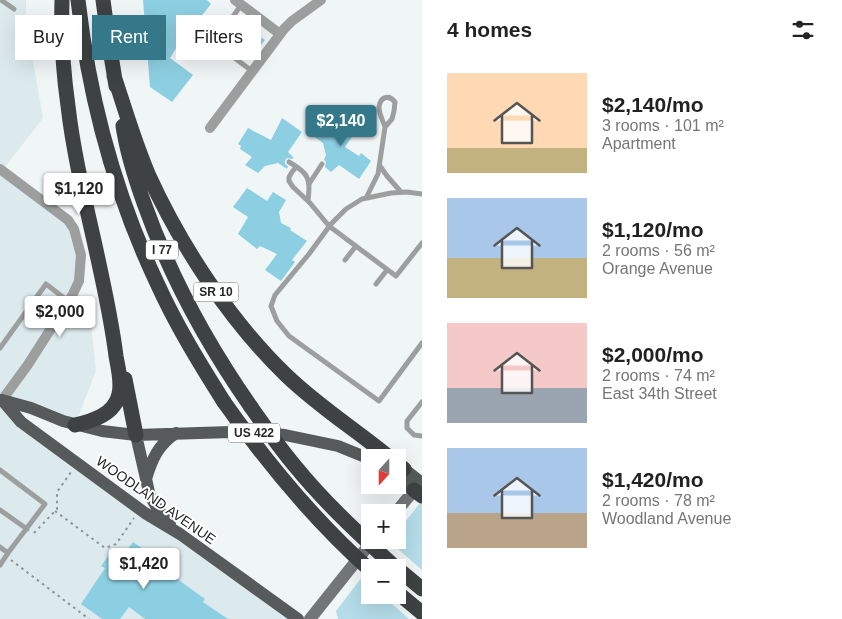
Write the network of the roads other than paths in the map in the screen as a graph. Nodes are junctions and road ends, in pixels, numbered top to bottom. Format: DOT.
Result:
graph roads {
  1 [pos="1,0"];
  2 [pos="62,0"];
  3 [pos="78,0"];
  4 [pos="103,0"];
  5 [pos="321,0"];
  6 [pos="238,2"];
  7 [pos="14,9"];
  8 [pos="280,34"];
  9 [pos="252,71"];
  10 [pos="114,76"];
  11 [pos="385,127"];
  12 [pos="210,128"];
  13 [pos="289,162"];
  14 [pos="322,164"];
  15 [pos="380,165"];
  16 [pos="296,167"];
  17 [pos="0,169"];
  18 [pos="308,185"];
  19 [pos="401,192"];
  20 [pos="422,194"];
  21 [pos="366,198"];
  22 [pos="308,201"];
  23 [pos="329,226"];
  24 [pos="422,243"];
  25 [pos="356,246"];
  26 [pos="345,260"];
  27 [pos="387,270"];
  28 [pos="376,284"];
  29 [pos="70,298"];
  30 [pos="113,334"];
  31 [pos="422,343"];
  32 [pos="0,348"];
  33 [pos="1,399"];
  34 [pos="422,402"];
  35 [pos="75,425"];
  36 [pos="136,434"];
  37 [pos="176,434"];
  38 [pos="422,436"];
  39 [pos="378,449"];
  40 [pos="361,456"];
  41 [pos="0,470"];
  42 [pos="406,476"];
  43 [pos="146,479"];
  44 [pos="420,487"];
  45 [pos="404,504"];
  46 [pos="0,510"];
  47 [pos="26,529"];
  48 [pos="180,534"];
  49 [pos="0,547"];
  50 [pos="365,549"];
  51 [pos="7,555"];
  52 [pos="387,559"];
  53 [pos="361,561"];
  54 [pos="0,565"];
  55 [pos="406,576"];
  56 [pos="422,589"];
  57 [pos="406,600"];
  58 [pos="422,613"];
  59 [pos="298,619"];
  60 [pos="310,619"];
  1 -- 7 [label="lane"];
  2 -- 30 [label="highway"];
  3 -- 53 [label="highway, I 77, bridge"];
  4 -- 10 [label="highway, I 77"];
  5 -- 8 [label="street"];
  6 -- 8 [label="street"];
  6 -- 9 [label="lane"];
  8 -- 9 [label="street"];
  9 -- 12 [label="street"];
  10 -- 39 [label="highway, SR 10"];
  10 -- 52 [label="highway, I 77, bridge"];
  11 -- 11 [label="lane"];
  11 -- 15 [label="lane"];
  13 -- 16 [label="lane"];
  14 -- 18 [label="lane"];
  15 -- 19 [label="lane"];
  15 -- 21 [label="lane"];
  16 -- 18 [label="lane"];
  16 -- 22 [label="lane"];
  17 -- 29 [label="street"];
  18 -- 22 [label="lane"];
  19 -- 20 [label="lane"];
  19 -- 21 [label="lane"];
  21 -- 23 [label="lane"];
  22 -- 23 [label="lane"];
  23 -- 25 [label="lane"];
  23 -- 31 [label="lane"];
  24 -- 27 [label="lane"];
  25 -- 26 [label="lane"];
  25 -- 27 [label="lane"];
  27 -- 28 [label="lane"];
  29 -- 32 [label="lane"];
  29 -- 33 [label="street"];
  30 -- 35 [label="highway"];
  30 -- 36 [label="highway"];
  33 -- 35 [label="main road, WOODLAND AVENUE / US 422"];
  33 -- 48 [label="main road, WOODLAND AVENUE"];
  34 -- 38 [label="lane"];
  35 -- 36 [label="main road, WOODLAND AVENUE / US 422"];
  36 -- 37 [label="main road, WOODLAND AVENUE / US 422"];
  36 -- 43 [label="main road"];
  37 -- 40 [label="main road, WOODLAND AVENUE / US 422"];
  37 -- 43 [label="main road"];
  41 -- 47 [label="lane"];
  42 -- 44 [label="main road"];
  43 -- 48 [label="main road"];
  44 -- 45 [label="main road"];
  46 -- 47 [label="lane"];
  47 -- 51 [label="lane"];
  48 -- 59 [label="main road, WOODLAND AVENUE"];
  49 -- 51 [label="lane"];
  50 -- 60 [label="main road"];
  51 -- 54 [label="lane"];
  55 -- 56 [label="highway, I 77"];
  57 -- 58 [label="highway"];
}
